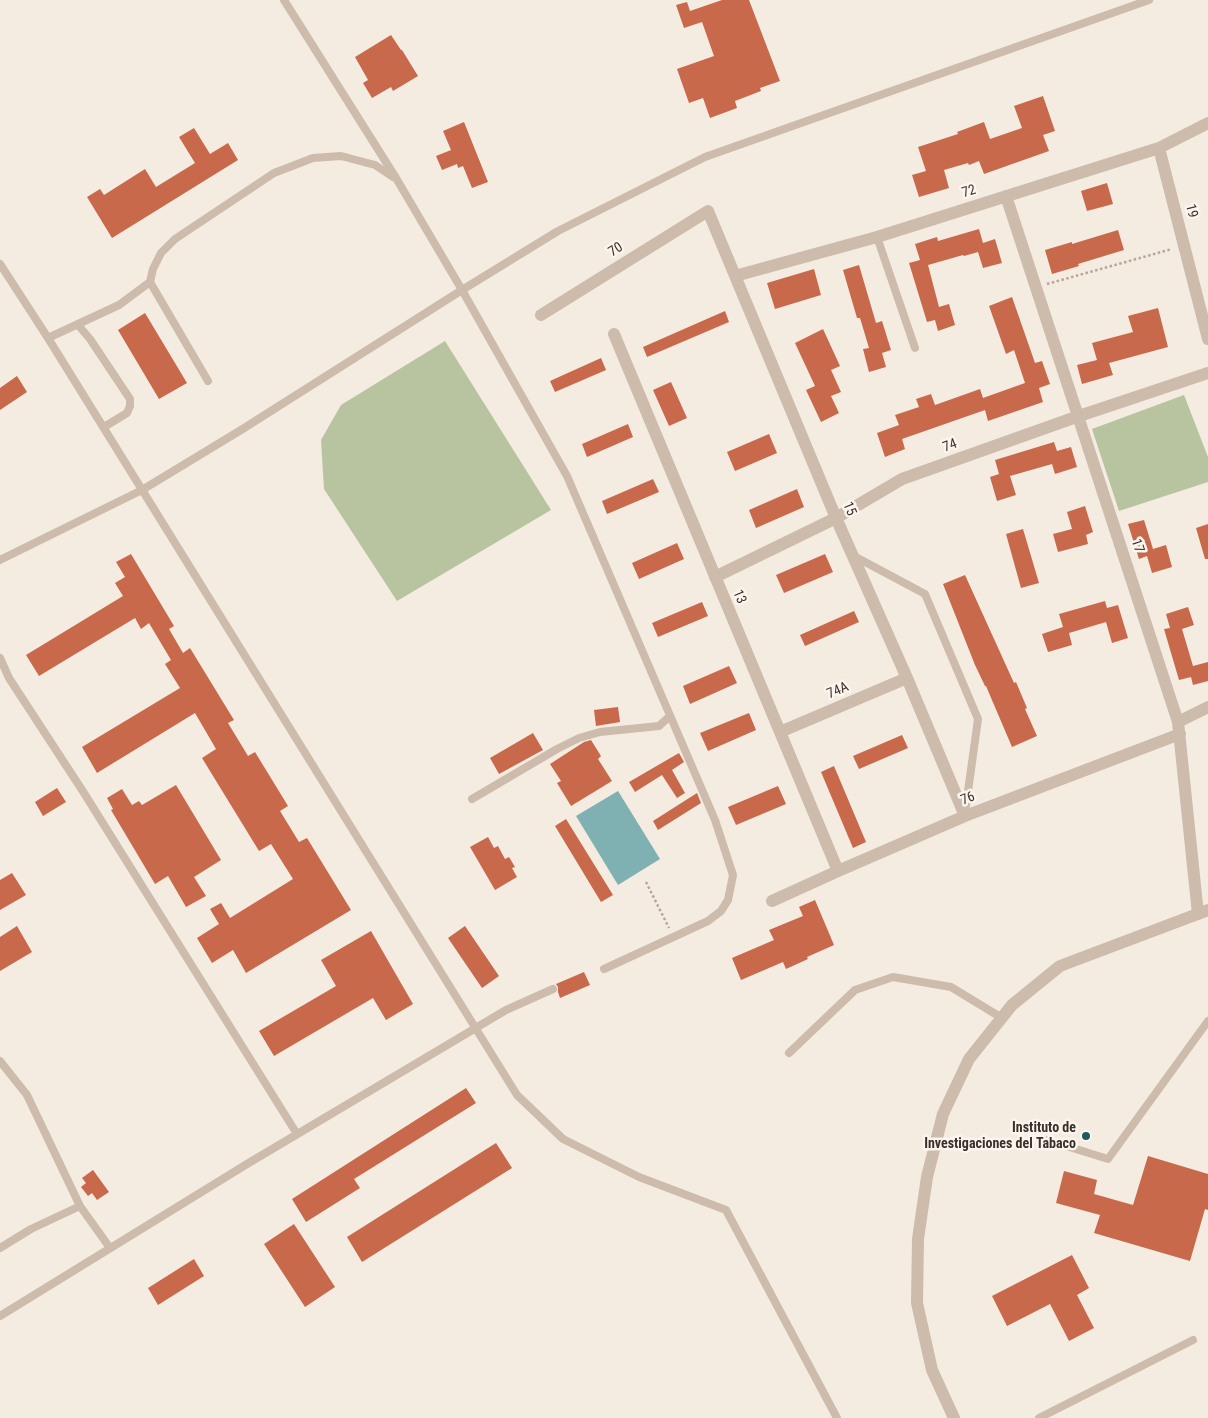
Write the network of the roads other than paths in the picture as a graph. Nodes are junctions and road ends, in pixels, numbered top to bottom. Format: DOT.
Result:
graph roads {
  1 [pos="284,0"];
  2 [pos="1149,0"];
  3 [pos="1208,124"];
  4 [pos="1159,148"];
  5 [pos="396,178"];
  6 [pos="1006,196"];
  7 [pos="708,211"];
  8 [pos="877,237"];
  9 [pos="0,264"];
  10 [pos="735,276"];
  11 [pos="150,282"];
  12 [pos="462,290"];
  13 [pos="541,315"];
  14 [pos="78,325"];
  15 [pos="614,334"];
  16 [pos="48,338"];
  17 [pos="1208,340"];
  18 [pos="915,348"];
  19 [pos="1208,373"];
  20 [pos="208,381"];
  21 [pos="1079,416"];
  22 [pos="104,427"];
  23 [pos="142,490"];
  24 [pos="836,518"];
  25 [pos="852,554"];
  26 [pos="0,560"];
  27 [pos="715,577"];
  28 [pos="0,658"];
  29 [pos="907,678"];
  30 [pos="1208,707"];
  31 [pos="670,716"];
  32 [pos="1179,728"];
  33 [pos="780,732"];
  34 [pos="472,799"];
  35 [pos="965,816"];
  36 [pos="838,871"];
  37 [pos="772,901"];
  38 [pos="1203,912"];
  39 [pos="604,969"];
  40 [pos="553,989"];
  41 [pos="1002,1018"];
  42 [pos="1208,1021"];
  43 [pos="476,1029"];
  44 [pos="789,1053"];
  45 [pos="0,1061"];
  46 [pos="297,1134"];
  47 [pos="1047,1140"];
  48 [pos="80,1206"];
  49 [pos="0,1248"];
  50 [pos="110,1248"];
  51 [pos="0,1316"];
  52 [pos="1193,1340"];
  53 [pos="837,1418"];
  54 [pos="954,1418"];
  55 [pos="1039,1418"];
  1 -- 5 [label="lane"];
  2 -- 12 [label="lane"];
  3 -- 4 [label="street, 72"];
  4 -- 6 [label="street, 72"];
  4 -- 17 [label="street, 19"];
  5 -- 11 [label="lane"];
  5 -- 12 [label="lane"];
  6 -- 8 [label="street, 72"];
  6 -- 21 [label="street, 17"];
  7 -- 10 [label="street, 15"];
  7 -- 13 [label="street, 70"];
  8 -- 10 [label="street, 72"];
  8 -- 18 [label="lane"];
  9 -- 16 [label="lane"];
  10 -- 24 [label="street, 15"];
  11 -- 14 [label="lane"];
  11 -- 20 [label="lane"];
  12 -- 23 [label="lane"];
  12 -- 31 [label="lane"];
  14 -- 16 [label="lane"];
  14 -- 22 [label="lane"];
  15 -- 27 [label="street, 13"];
  16 -- 22 [label="lane"];
  19 -- 21 [label="street, 74"];
  21 -- 24 [label="street, 74"];
  21 -- 32 [label="street, 17"];
  22 -- 23 [label="lane"];
  23 -- 26 [label="lane"];
  23 -- 43 [label="lane"];
  24 -- 25 [label="street, 15"];
  24 -- 27 [label="street, 74"];
  25 -- 29 [label="street, 15"];
  25 -- 35 [label="lane"];
  27 -- 33 [label="street, 13"];
  28 -- 46 [label="lane"];
  29 -- 33 [label="street, 74A"];
  29 -- 35 [label="street, 15"];
  30 -- 32 [label="street, 76"];
  31 -- 34 [label="lane"];
  31 -- 39 [label="lane"];
  32 -- 35 [label="street, 76"];
  32 -- 38 [label="street, 17"];
  33 -- 36 [label="street, 13"];
  35 -- 36 [label="street, 76"];
  36 -- 37 [label="street, 76"];
  38 -- 41 [label="street"];
  40 -- 43 [label="lane"];
  41 -- 44 [label="lane"];
  41 -- 54 [label="street"];
  42 -- 47 [label="lane"];
  43 -- 46 [label="lane"];
  43 -- 53 [label="lane"];
  45 -- 48 [label="lane"];
  46 -- 50 [label="lane"];
  48 -- 49 [label="lane"];
  48 -- 50 [label="lane"];
  50 -- 51 [label="lane"];
  52 -- 55 [label="lane"];
}
